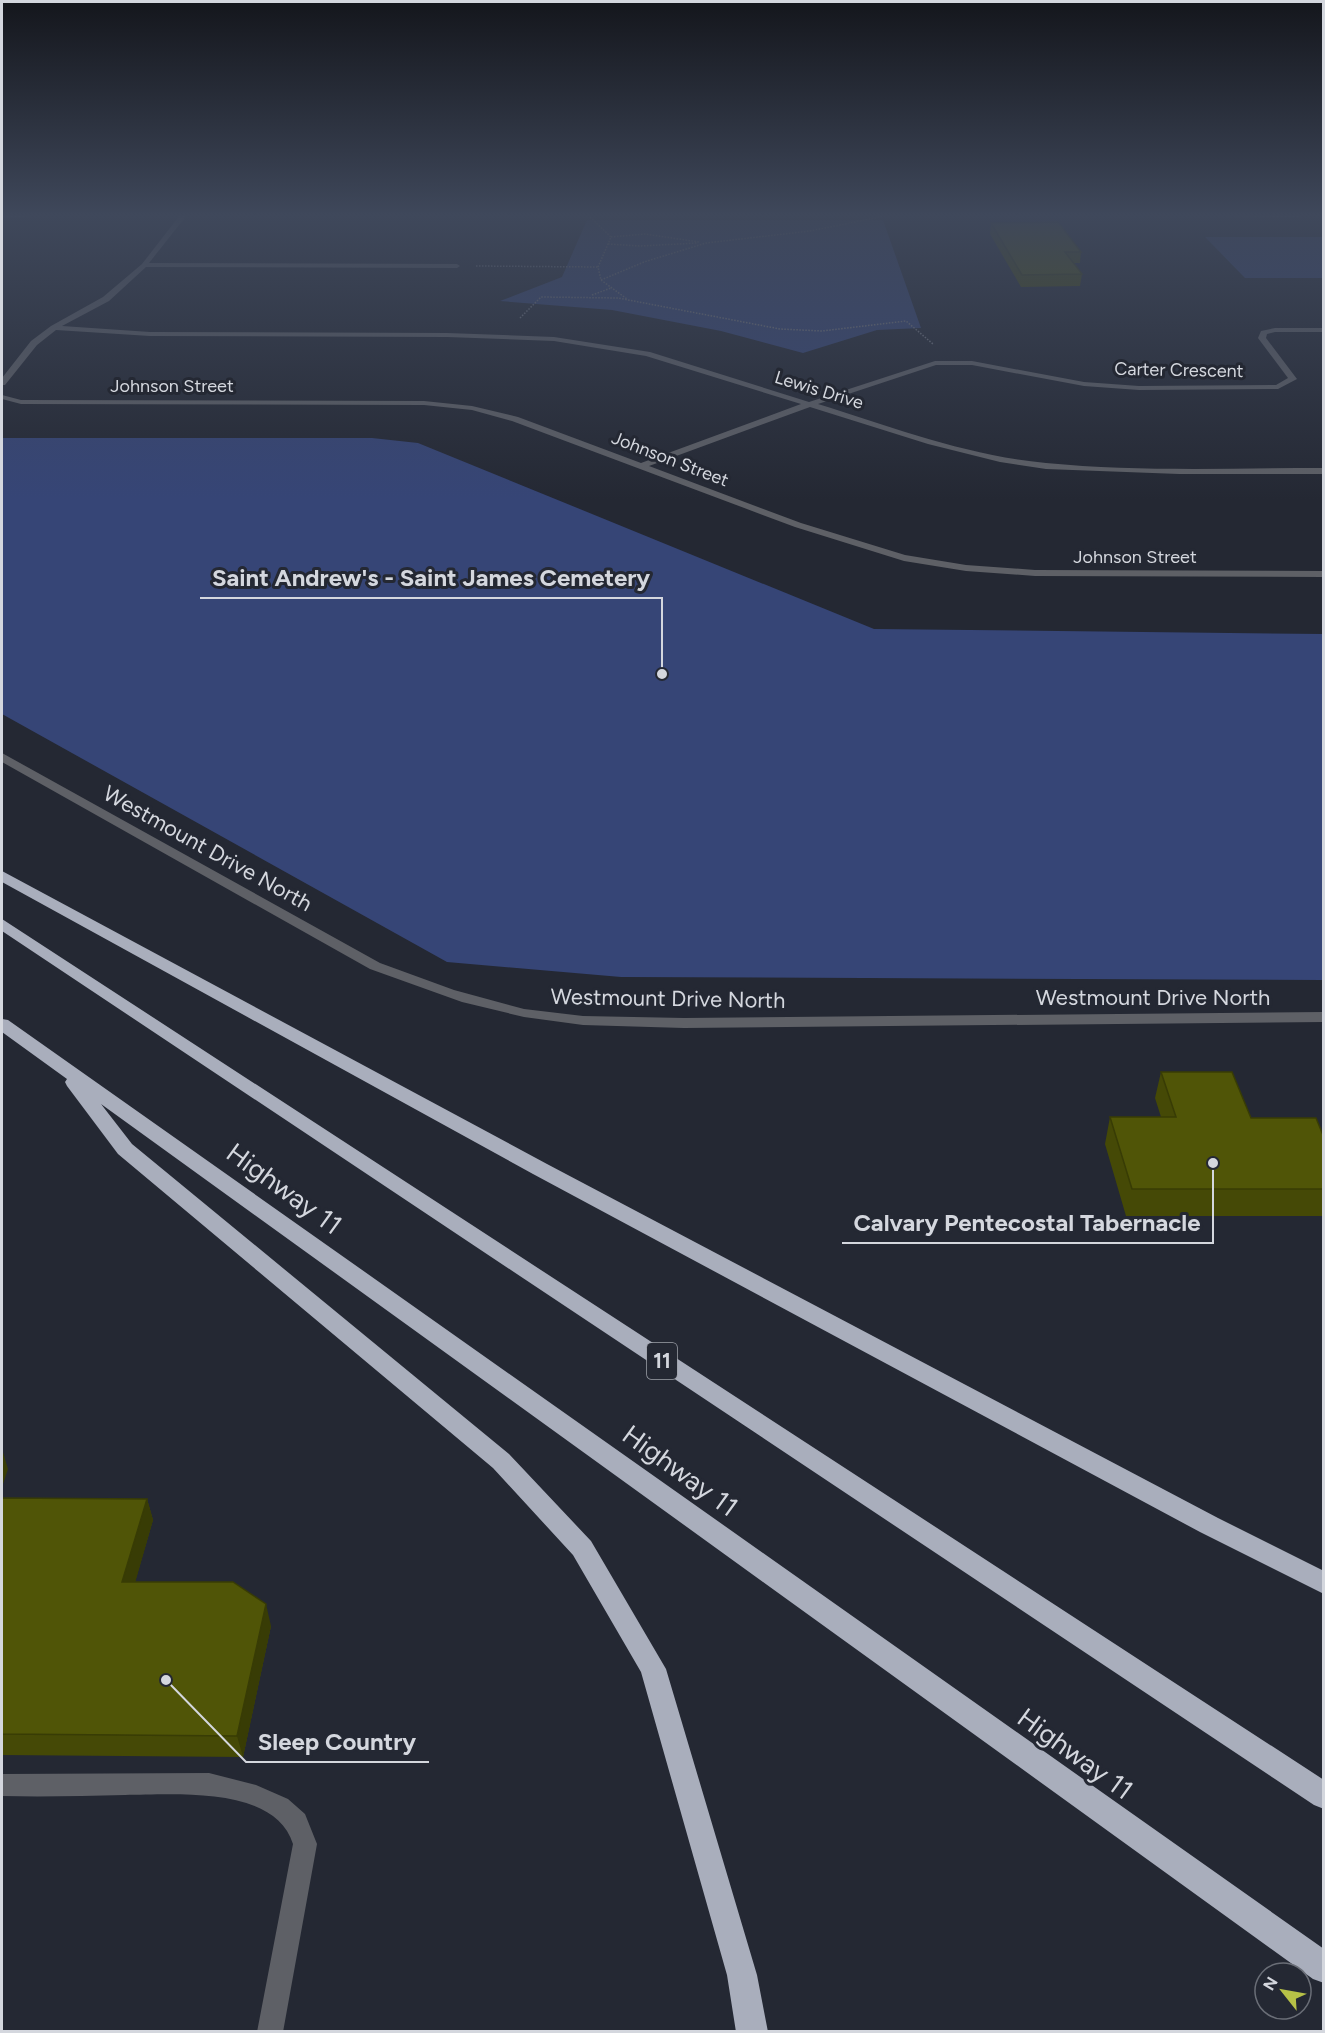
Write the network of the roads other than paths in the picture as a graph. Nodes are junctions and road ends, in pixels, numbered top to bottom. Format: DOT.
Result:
graph roads {
  1 [pos="87,310"];
  2 [pos="54,328"];
  3 [pos="1323,330"];
  4 [pos="2,383"];
  5 [pos="2,397"];
  6 [pos="810,404"];
  7 [pos="642,466"];
  8 [pos="1323,471"];
  9 [pos="1323,574"];
  10 [pos="2,757"];
  11 [pos="2,876"];
  12 [pos="2,924"];
  13 [pos="1323,1017"];
  14 [pos="2,1024"];
  15 [pos="64,1068"];
  16 [pos="1323,1583"];
  17 [pos="2,1785"];
  18 [pos="1323,1796"];
  19 [pos="1323,1968"];
  20 [pos="270,2031"];
  21 [pos="752,2031"];
  1 -- 2 [label="street"];
  2 -- 4 [label="street"];
  2 -- 6 [label="street, Lewis Drive"];
  3 -- 6 [label="street, Carter Crescent"];
  5 -- 7 [label="street, Johnson Street"];
  6 -- 7 [label="street, Carter Crescent"];
  6 -- 8 [label="street, Lewis Drive"];
  7 -- 9 [label="street, Johnson Street"];
  10 -- 13 [label="street, Westmount Drive North"];
  11 -- 16 [label="highway"];
  12 -- 18 [label="highway, 11"];
  14 -- 15 [label="highway, Highway 11"];
  15 -- 19 [label="highway, Highway 11"];
  15 -- 21 [label="highway"];
  17 -- 20 [label="street"];
}
